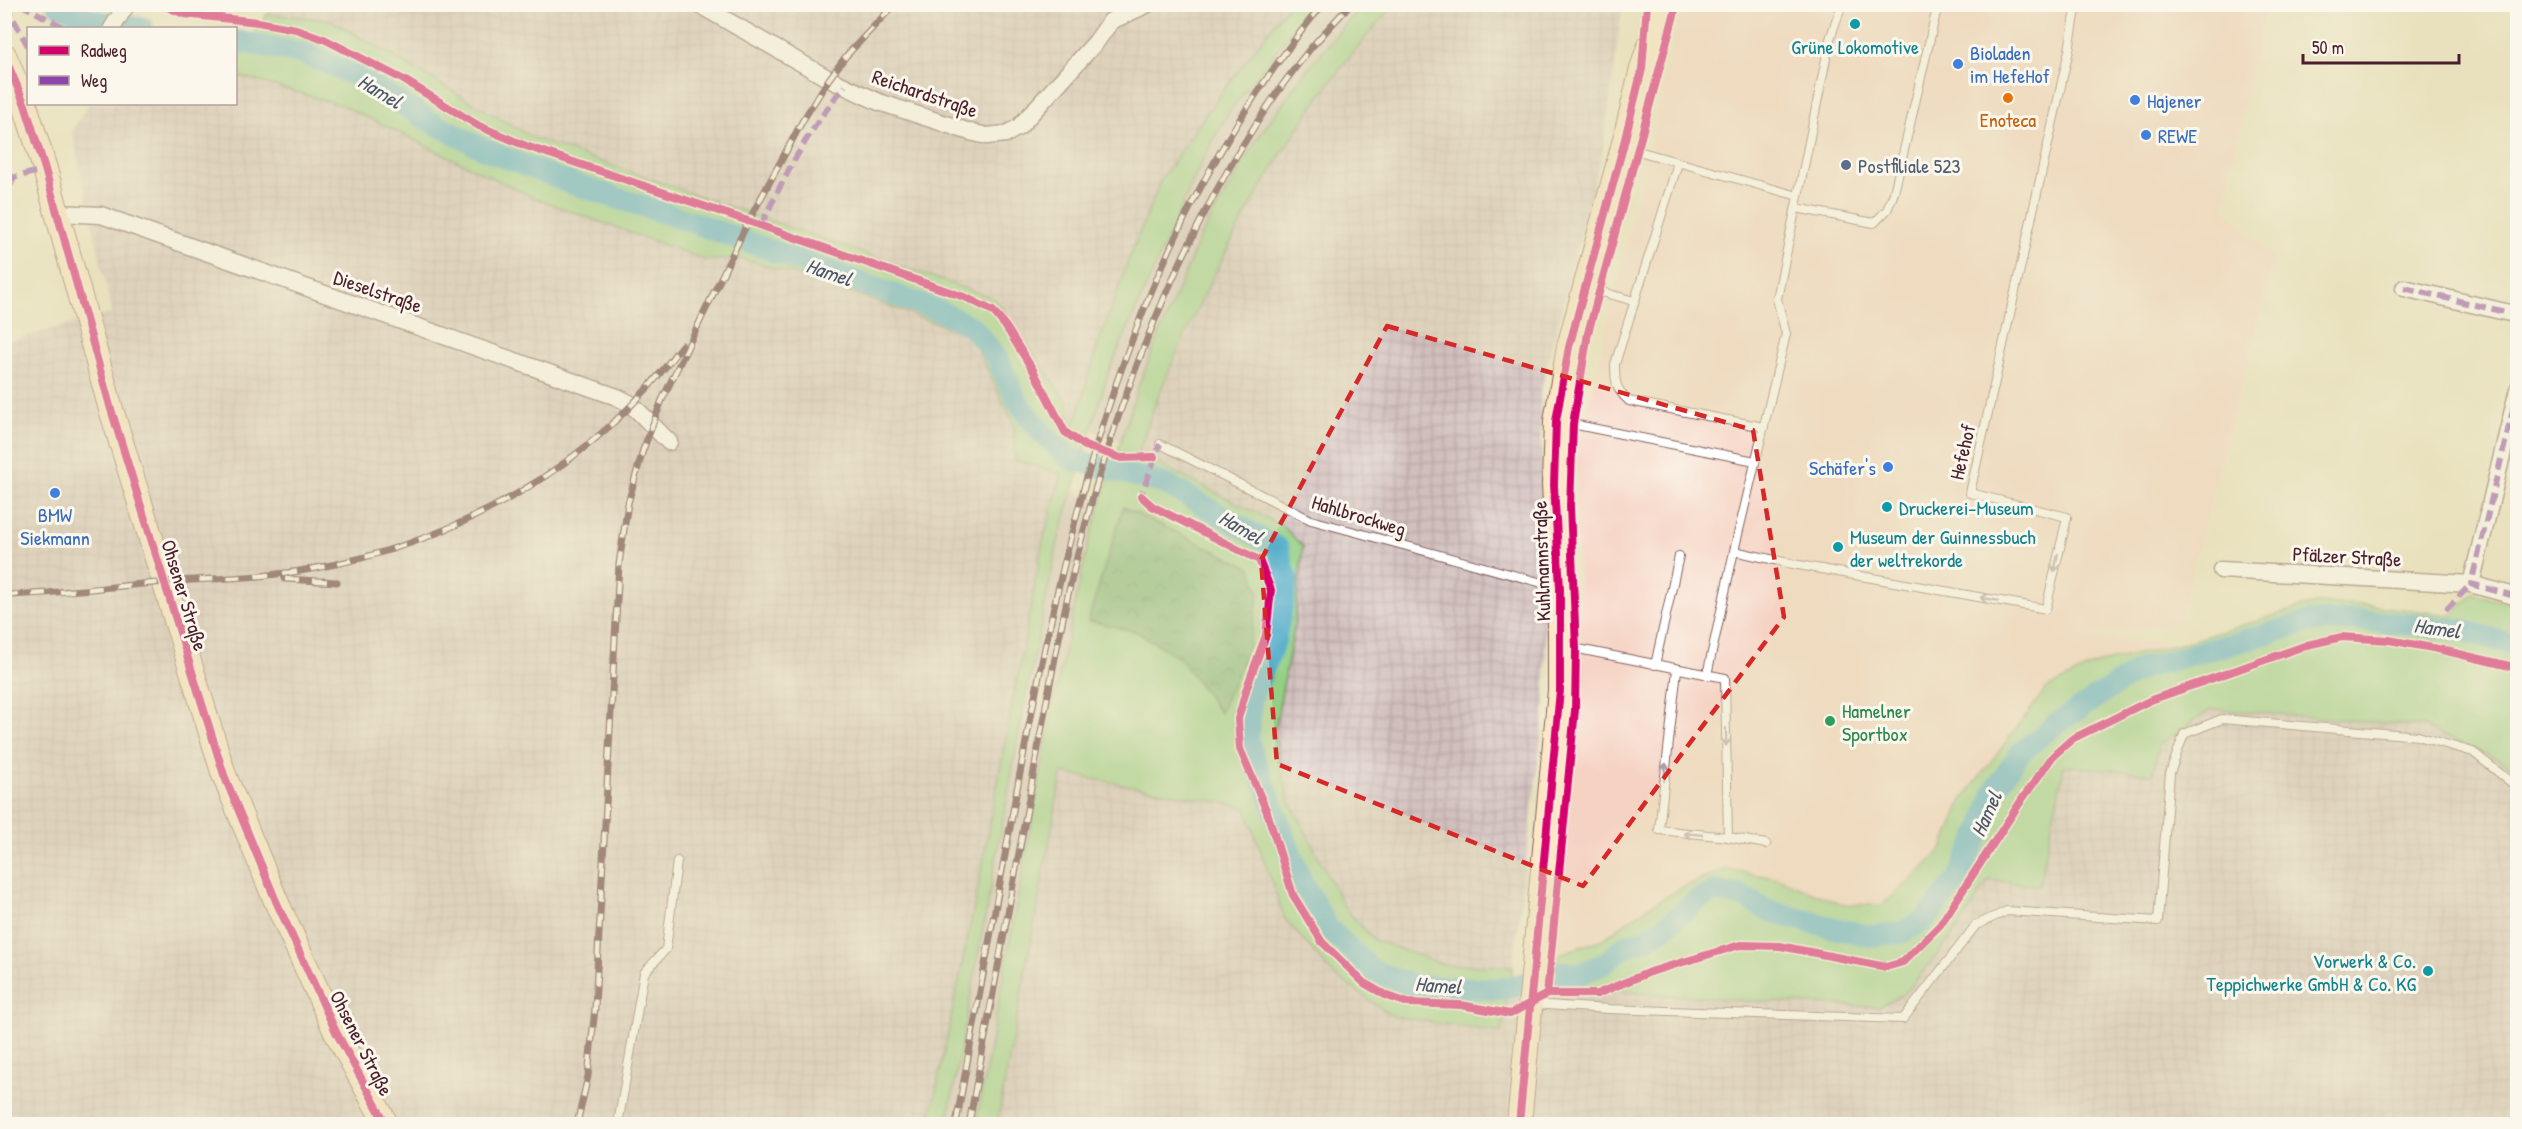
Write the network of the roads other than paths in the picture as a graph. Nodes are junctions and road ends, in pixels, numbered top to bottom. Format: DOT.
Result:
graph roads {
  1 [pos="698,4"];
  2 [pos="1148,4"];
  3 [pos="1647,4"];
  4 [pos="1663,4"];
  5 [pos="1842,4"];
  6 [pos="1938,4"];
  7 [pos="2077,4"];
  8 [pos="123,6"];
  9 [pos="1112,13"];
  10 [pos="112,27"];
  11 [pos="4,55"];
  12 [pos="1642,69"];
  13 [pos="27,104"];
  14 [pos="27,105"];
  15 [pos="1623,147"];
  16 [pos="1678,163"];
  17 [pos="1798,196"];
  18 [pos="1796,208"];
  19 [pos="57,213"];
  20 [pos="1586,287"];
  21 [pos="2404,288"];
  22 [pos="1634,301"];
  23 [pos="2517,315"];
  24 [pos="2517,389"];
  25 [pos="1556,421"];
  26 [pos="1764,427"];
  27 [pos="669,442"];
  28 [pos="1160,444"];
  29 [pos="1755,461"];
  30 [pos="1734,550"];
  31 [pos="1679,556"];
  32 [pos="2220,570"];
  33 [pos="2470,584"];
  34 [pos="1560,588"];
  35 [pos="2517,597"];
  36 [pos="1561,645"];
  37 [pos="1655,665"];
  38 [pos="1677,670"];
  39 [pos="1707,675"];
  40 [pos="2517,788"];
  41 [pos="1728,837"];
  42 [pos="1766,844"];
  43 [pos="677,861"];
  44 [pos="1531,998"];
  45 [pos="386,1125"];
  46 [pos="618,1125"];
  47 [pos="1519,1125"];
  1 -- 9 [label="street, Reichardstraße"];
  2 -- 9 [label="street, Reichardstraße"];
  3 -- 12 [label="main road, Kuhlmannstraße"];
  4 -- 12 [label="main road, Kuhlmannstraße"];
  5 -- 17 [label="lane"];
  6 -- 18 [label="lane"];
  7 -- 30 [label="lane, Hefehof, one-way"];
  8 -- 10 [label="street"];
  11 -- 13 [label="main road, Ohsener Straße"];
  12 -- 15 [label="main road, Kuhlmannstraße"];
  14 -- 19 [label="main road, Ohsener Straße"];
  15 -- 16 [label="lane"];
  15 -- 20 [label="main road, Kuhlmannstraße"];
  16 -- 17 [label="lane"];
  16 -- 22 [label="lane"];
  17 -- 18 [label="lane"];
  18 -- 26 [label="lane"];
  19 -- 27 [label="street, Dieselstraße"];
  19 -- 45 [label="main road, Ohsener Straße"];
  20 -- 22 [label="lane"];
  20 -- 25 [label="main road, Kuhlmannstraße"];
  21 -- 23 [label="street"];
  22 -- 26 [label="lane"];
  24 -- 33 [label="street"];
  25 -- 29 [label="lane"];
  25 -- 34 [label="main road, Kuhlmannstraße"];
  26 -- 29 [label="lane"];
  28 -- 34 [label="lane, Hahlbrockweg"];
  29 -- 30 [label="lane"];
  30 -- 39 [label="lane"];
  31 -- 37 [label="lane"];
  32 -- 33 [label="street, Pfälzer Straße"];
  33 -- 35 [label="street, Pfälzer Straße"];
  34 -- 36 [label="main road, Kuhlmannstraße"];
  36 -- 37 [label="lane"];
  36 -- 44 [label="main road, Kuhlmannstraße"];
  37 -- 38 [label="lane"];
  38 -- 39 [label="lane"];
  41 -- 38 [label="lane, one-way"];
  39 -- 41 [label="lane, one-way"];
  40 -- 44 [label="lane"];
  41 -- 42 [label="lane"];
  43 -- 46 [label="lane"];
  44 -- 47 [label="main road, Kuhlmannstraße"];
}
